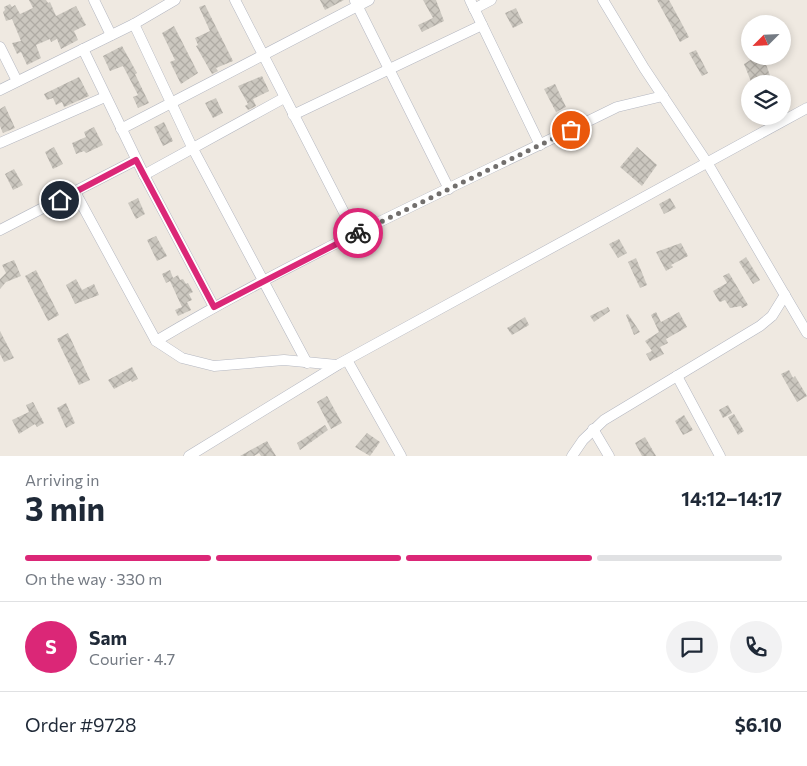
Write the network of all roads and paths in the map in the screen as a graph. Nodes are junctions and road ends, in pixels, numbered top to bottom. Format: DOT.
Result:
graph roads {
  1 [pos="94,0"];
  2 [pos="175,0"];
  3 [pos="235,0"];
  4 [pos="370,0"];
  5 [pos="491,0"];
  6 [pos="603,0"];
  7 [pos="356,3"];
  8 [pos="472,4"];
  9 [pos="134,24"];
  10 [pos="482,25"];
  11 [pos="111,35"];
  12 [pos="0,48"];
  13 [pos="83,49"];
  14 [pos="262,54"];
  15 [pos="388,69"];
  16 [pos="17,81"];
  17 [pos="0,90"];
  18 [pos="663,96"];
  19 [pos="105,97"];
  20 [pos="284,98"];
  21 [pos="170,102"];
  22 [pos="807,108"];
  23 [pos="293,116"];
  24 [pos="120,128"];
  25 [pos="0,143"];
  26 [pos="540,145"];
  27 [pos="192,147"];
  28 [pos="136,160"];
  29 [pos="708,164"];
  30 [pos="144,175"];
  31 [pos="449,189"];
  32 [pos="75,192"];
  33 [pos="0,230"];
  34 [pos="355,234"];
  35 [pos="263,281"];
  36 [pos="785,295"];
  37 [pos="214,307"];
  38 [pos="807,333"];
  39 [pos="156,341"];
  40 [pos="347,360"];
  41 [pos="307,363"];
  42 [pos="337,365"];
  43 [pos="677,376"];
  44 [pos="594,429"];
  45 [pos="189,456"];
  46 [pos="401,456"];
  47 [pos="572,456"];
  48 [pos="609,456"];
  49 [pos="720,456"];
  1 -- 11 [label="street"];
  2 -- 9 [label="street"];
  3 -- 14 [label="street"];
  4 -- 7 [label="street"];
  5 -- 8 [label="street"];
  6 -- 18 [label="street"];
  7 -- 14 [label="street"];
  7 -- 15 [label="street"];
  8 -- 10 [label="street"];
  9 -- 11 [label="street"];
  9 -- 21 [label="street"];
  10 -- 15 [label="street"];
  10 -- 26 [label="street"];
  11 -- 13 [label="street"];
  12 -- 16 [label="street"];
  13 -- 16 [label="street"];
  13 -- 19 [label="street"];
  14 -- 20 [label="street"];
  14 -- 21 [label="street"];
  15 -- 23 [label="street"];
  15 -- 31 [label="street"];
  16 -- 17 [label="street"];
  18 -- 26 [label="street"];
  18 -- 29 [label="street"];
  19 -- 24 [label="street"];
  19 -- 25 [label="street"];
  20 -- 23 [label="street"];
  20 -- 27 [label="street"];
  21 -- 24 [label="street"];
  21 -- 27 [label="street"];
  22 -- 29 [label="street"];
  23 -- 34 [label="street"];
  24 -- 28 [label="street"];
  26 -- 31 [label="street"];
  27 -- 30 [label="street"];
  27 -- 35 [label="street"];
  28 -- 30 [label="street"];
  28 -- 32 [label="street"];
  29 -- 36 [label="street"];
  29 -- 40 [label="street"];
  30 -- 37 [label="street"];
  31 -- 34 [label="street"];
  32 -- 33 [label="street"];
  32 -- 39 [label="street"];
  34 -- 35 [label="street"];
  35 -- 37 [label="street"];
  35 -- 41 [label="street"];
  36 -- 38 [label="street"];
  36 -- 43 [label="street"];
  37 -- 39 [label="street"];
  39 -- 41 [label="street"];
  40 -- 42 [label="street"];
  40 -- 46 [label="street"];
  41 -- 42 [label="street"];
  42 -- 45 [label="street"];
  43 -- 44 [label="street"];
  43 -- 49 [label="street"];
  44 -- 47 [label="street"];
  44 -- 48 [label="street"];
}
